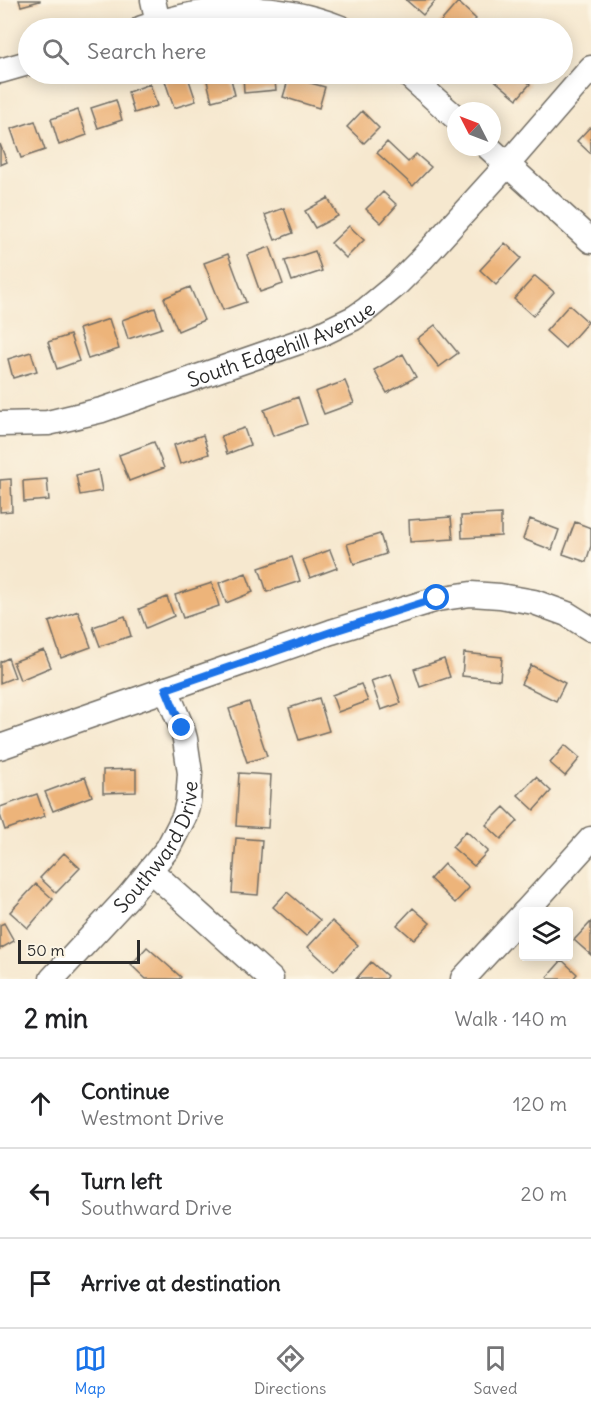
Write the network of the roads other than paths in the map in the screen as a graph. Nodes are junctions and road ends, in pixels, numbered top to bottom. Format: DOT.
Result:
graph roads {
  1 [pos="151,17"];
  2 [pos="310,18"];
  3 [pos="18,66"];
  4 [pos="591,68"];
  5 [pos="0,71"];
  6 [pos="418,84"];
  7 [pos="447,110"];
  8 [pos="498,156"];
  9 [pos="507,165"];
  10 [pos="591,241"];
  11 [pos="0,424"];
  12 [pos="591,629"];
  13 [pos="166,689"];
  14 [pos="0,747"];
  15 [pos="591,838"];
  16 [pos="150,870"];
  17 [pos="529,907"];
  18 [pos="519,917"];
  19 [pos="52,979"];
  20 [pos="271,979"];
  21 [pos="463,979"];
  1 -- 2 [label="street"];
  3 -- 5 [label="street"];
  4 -- 9 [label="street, South Edgehill Avenue"];
  6 -- 7 [label="street"];
  8 -- 9 [label="street"];
  9 -- 10 [label="street"];
  9 -- 11 [label="street, South Edgehill Avenue"];
  12 -- 13 [label="street"];
  13 -- 14 [label="street"];
  13 -- 16 [label="street, Southward Drive"];
  15 -- 17 [label="street"];
  16 -- 19 [label="street, Southward Drive"];
  16 -- 20 [label="street"];
  18 -- 21 [label="street"];
}
